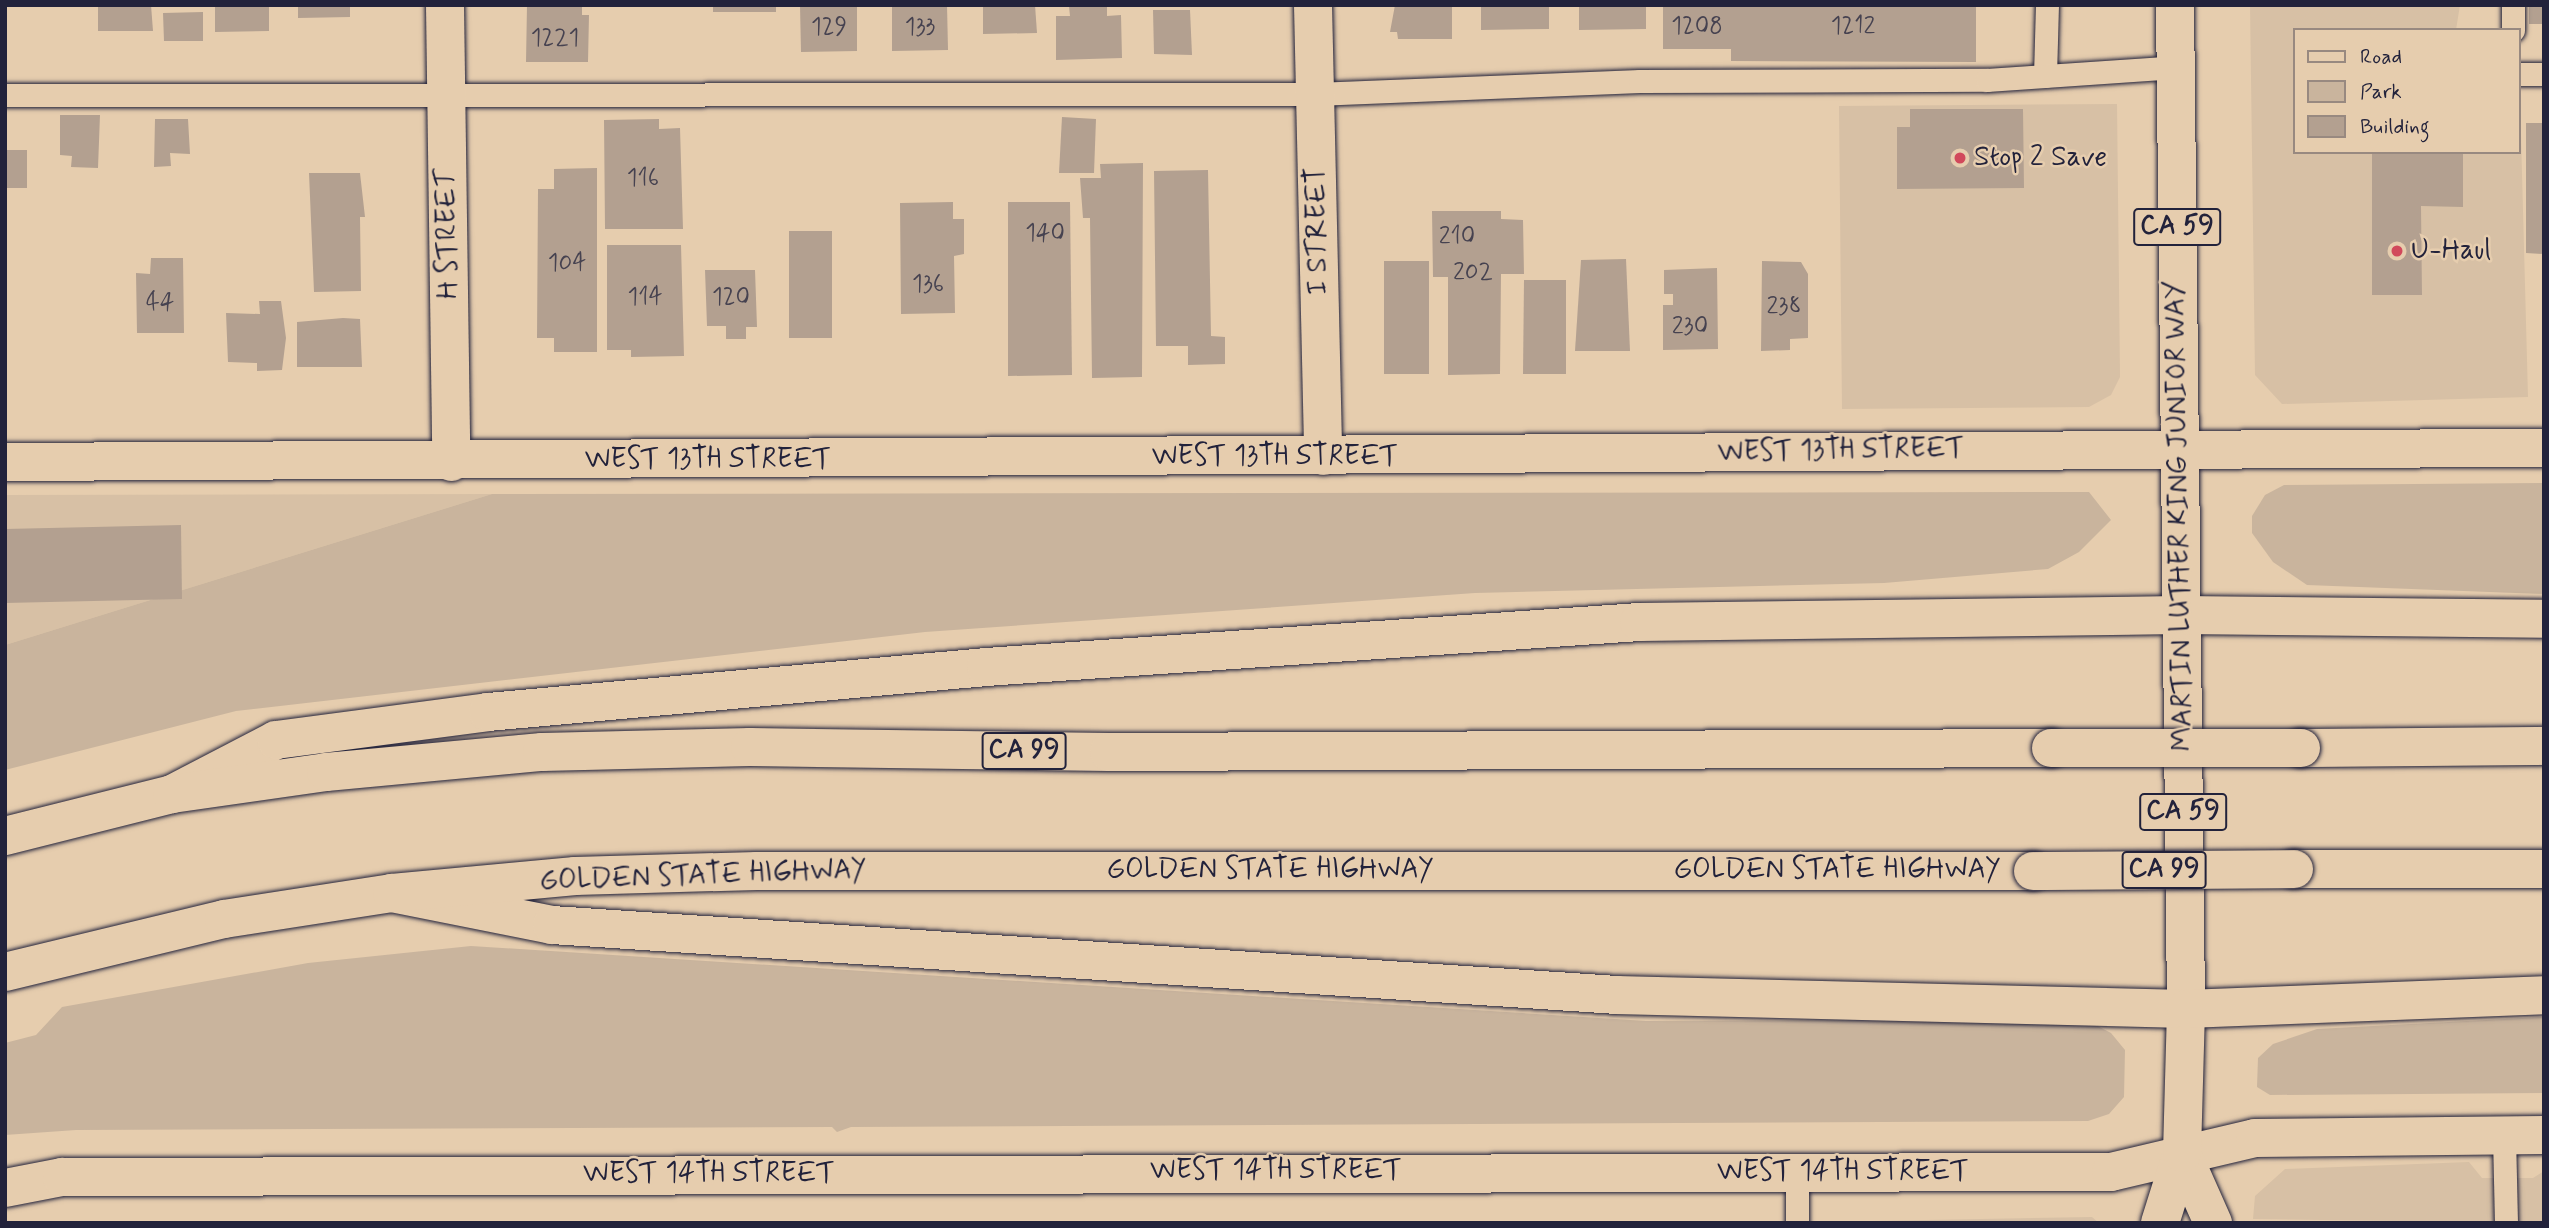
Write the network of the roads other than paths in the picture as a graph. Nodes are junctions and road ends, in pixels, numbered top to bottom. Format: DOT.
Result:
graph roads {
  1 [pos="445,5"];
  2 [pos="1312,5"];
  3 [pos="2047,5"];
  4 [pos="2175,5"];
  5 [pos="2513,5"];
  6 [pos="2513,28"];
  7 [pos="2176,67"];
  8 [pos="2521,74"];
  9 [pos="2544,74"];
  10 [pos="2045,76"];
  11 [pos="446,91"];
  12 [pos="1315,94"];
  13 [pos="5,95"];
  14 [pos="2179,448"];
  15 [pos="2544,449"];
  16 [pos="1323,456"];
  17 [pos="5,462"];
  18 [pos="451,462"];
  19 [pos="2180,615"];
  20 [pos="2544,619"];
  21 [pos="2544,746"];
  22 [pos="172,794"];
  23 [pos="5,836"];
  24 [pos="2544,869"];
  25 [pos="392,893"];
  26 [pos="5,972"];
  27 [pos="2544,995"];
  28 [pos="2186,1009"];
  29 [pos="2504,1135"];
  30 [pos="2544,1135"];
  31 [pos="2182,1153"];
  32 [pos="1797,1172"];
  33 [pos="5,1188"];
  34 [pos="1797,1223"];
  35 [pos="2160,1223"];
  36 [pos="2213,1223"];
  37 [pos="2506,1223"];
  1 -- 11 [label="main road, H STREET"];
  2 -- 12 [label="main road, I STREET"];
  3 -- 10 [label="lane"];
  4 -- 7 [label="main road, MARTIN LUTHER KING JUNIOR WAY / CA 59"];
  5 -- 6 [label="lane"];
  7 -- 10 [label="lane"];
  7 -- 14 [label="main road, MARTIN LUTHER KING JUNIOR WAY / CA 59"];
  8 -- 9 [label="lane"];
  10 -- 12 [label="lane"];
  11 -- 12 [label="lane"];
  11 -- 13 [label="lane"];
  11 -- 18 [label="main road, H STREET"];
  12 -- 16 [label="main road, I STREET"];
  14 -- 15 [label="main road, WEST 13TH STREET"];
  14 -- 16 [label="main road, WEST 13TH STREET"];
  14 -- 19 [label="main road, MARTIN LUTHER KING JUNIOR WAY / CA 59"];
  16 -- 18 [label="main road, WEST 13TH STREET"];
  17 -- 18 [label="main road, WEST 13TH STREET"];
  19 -- 20 [label="main road"];
  19 -- 22 [label="main road"];
  19 -- 28 [label="main road, MARTIN LUTHER KING JUNIOR WAY / CA 59"];
  21 -- 22 [label="main road, CA 99, bridge"];
  22 -- 23 [label="main road, CA 99"];
  24 -- 25 [label="main road, GOLDEN STATE HIGHWAY / CA 99, bridge"];
  25 -- 26 [label="main road, GOLDEN STATE HIGHWAY / CA 99"];
  25 -- 28 [label="main road"];
  27 -- 28 [label="main road"];
  28 -- 31 [label="main road, MARTIN LUTHER KING JUNIOR WAY"];
  29 -- 30 [label="main road, WEST 14TH STREET"];
  29 -- 31 [label="main road, WEST 14TH STREET"];
  29 -- 37 [label="lane"];
  31 -- 32 [label="main road, WEST 14TH STREET"];
  31 -- 35 [label="main road, MARTIN LUTHER KING JUNIOR WAY"];
  31 -- 36 [label="main road, MARTIN LUTHER KING JUNIOR WAY"];
  32 -- 33 [label="main road, WEST 14TH STREET"];
  32 -- 34 [label="lane"];
}
